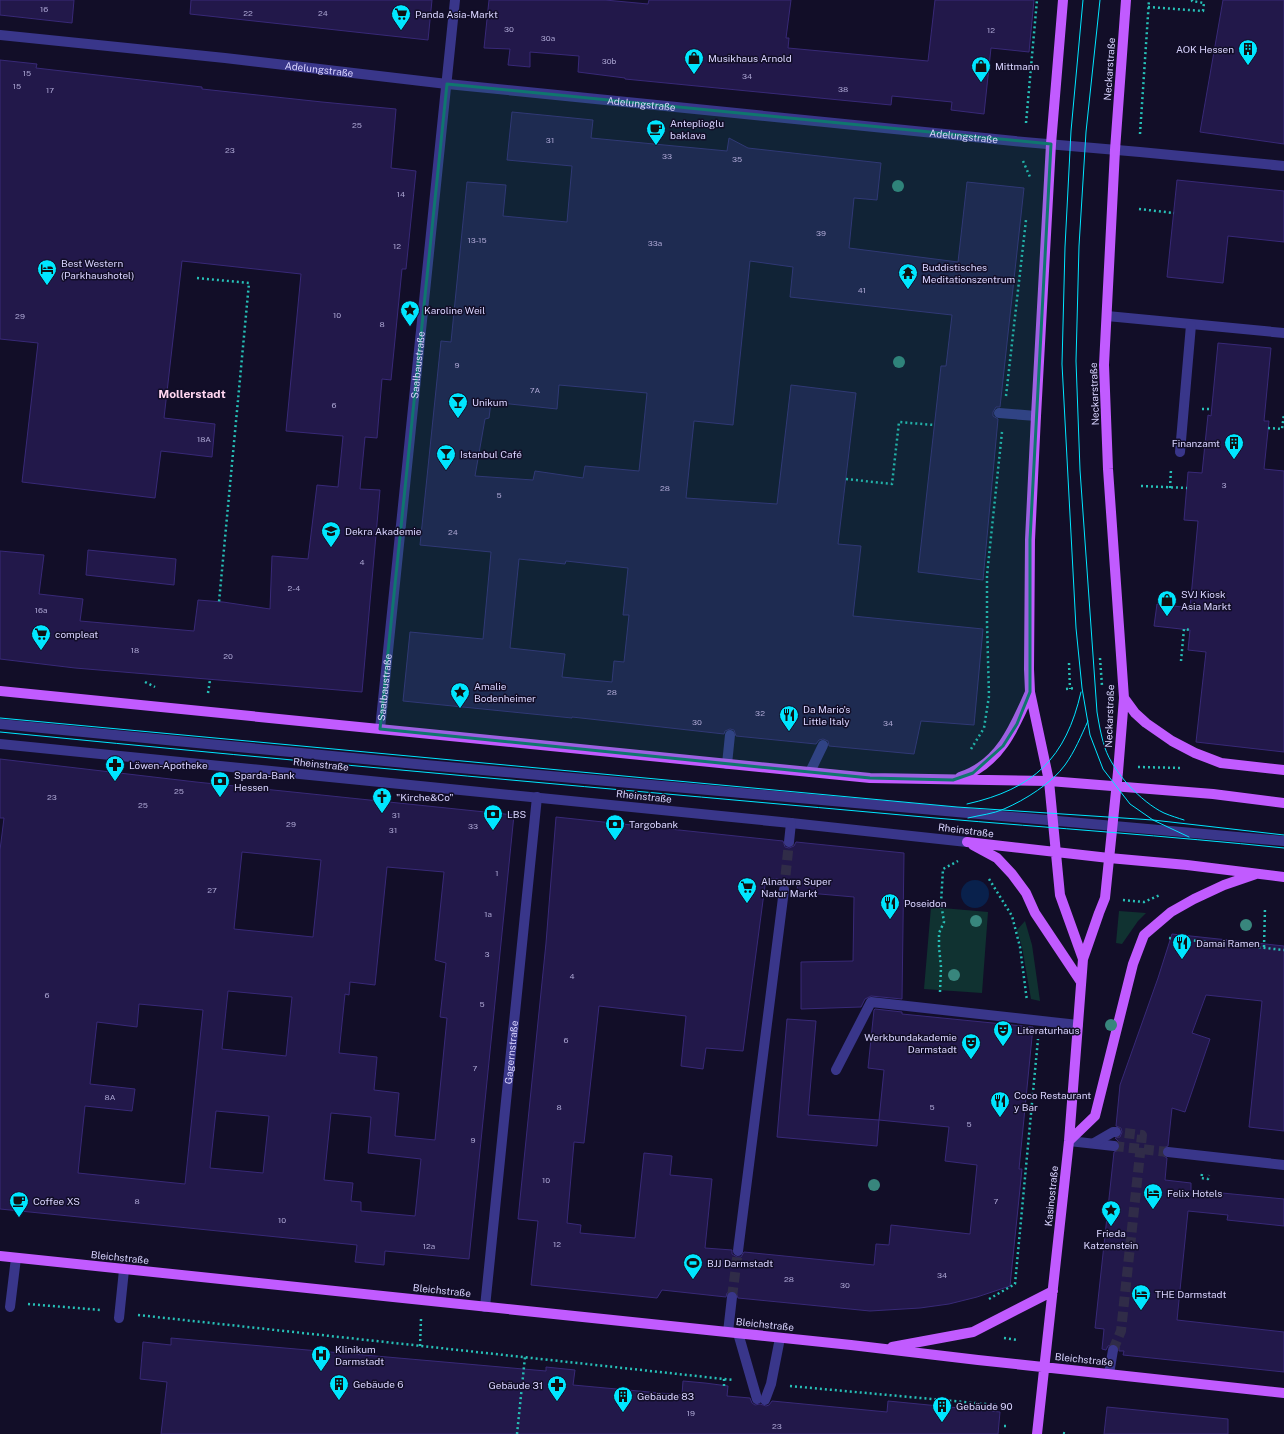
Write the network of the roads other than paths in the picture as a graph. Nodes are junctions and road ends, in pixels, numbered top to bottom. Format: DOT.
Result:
graph roads {
  1 [pos="455,0"];
  2 [pos="1063,0"];
  3 [pos="1126,0"];
  4 [pos="0,35"];
  5 [pos="447,84"];
  6 [pos="1051,144"];
  7 [pos="1115,150"];
  8 [pos="1284,166"];
  9 [pos="1107,316"];
  10 [pos="1191,324"];
  11 [pos="1284,333"];
  12 [pos="1002,414"];
  13 [pos="1036,416"];
  14 [pos="1180,452"];
  15 [pos="0,691"];
  16 [pos="1030,692"];
  17 [pos="1124,698"];
  18 [pos="0,724"];
  19 [pos="380,729"];
  20 [pos="730,735"];
  21 [pos="0,744"];
  22 [pos="823,745"];
  23 [pos="727,764"];
  24 [pos="1284,770"];
  25 [pos="810,772"];
  26 [pos="953,780"];
  27 [pos="1049,781"];
  28 [pos="1116,787"];
  29 [pos="537,797"];
  30 [pos="1284,803"];
  31 [pos="1053,820"];
  32 [pos="791,823"];
  33 [pos="1112,826"];
  34 [pos="1284,841"];
  35 [pos="789,842"];
  36 [pos="967,842"];
  37 [pos="1056,852"];
  38 [pos="1109,858"];
  39 [pos="1256,874"];
  40 [pos="1284,877"];
  41 [pos="784,890"];
  42 [pos="1083,959"];
  43 [pos="1081,982"];
  44 [pos="1078,1025"];
  45 [pos="836,1070"];
  46 [pos="1116,1132"];
  47 [pos="1069,1141"];
  48 [pos="1094,1143"];
  49 [pos="1114,1146"];
  50 [pos="1168,1152"];
  51 [pos="1284,1164"];
  52 [pos="738,1251"];
  53 [pos="0,1256"];
  54 [pos="16,1258"];
  55 [pos="124,1270"];
  56 [pos="1053,1291"];
  57 [pos="732,1297"];
  58 [pos="10,1304"];
  59 [pos="485,1307"];
  60 [pos="119,1315"];
  61 [pos="728,1332"];
  62 [pos="738,1333"];
  63 [pos="780,1338"];
  64 [pos="882,1349"];
  65 [pos="1113,1350"];
  66 [pos="1045,1367"];
  67 [pos="1109,1374"];
  68 [pos="1284,1393"];
  69 [pos="1037,1434"];
  1 -- 5 [label="street, Saalbaustraße"];
  2 -- 6 [label="main road"];
  3 -- 7 [label="main road, Neckarstraße"];
  4 -- 5 [label="street, Adelungstraße"];
  5 -- 6 [label="street, Adelungstraße"];
  5 -- 19 [label="street, Saalbaustraße"];
  6 -- 7 [label="street, Adelungstraße"];
  6 -- 13 [label="main road"];
  7 -- 8 [label="street, Adelungstraße"];
  7 -- 9 [label="main road, Neckarstraße"];
  9 -- 10 [label="street"];
  9 -- 17 [label="main road, Neckarstraße"];
  10 -- 11 [label="street"];
  10 -- 14 [label="street"];
  12 -- 13 [label="street"];
  13 -- 16 [label="main road"];
  15 -- 19 [label="main road"];
  16 -- 26 [label="main road"];
  16 -- 27 [label="main road"];
  17 -- 24 [label="main road"];
  17 -- 28 [label="main road, Neckarstraße"];
  18 -- 31 [label="street, Rheinstraße"];
  19 -- 23 [label="main road"];
  20 -- 23 [label="street"];
  21 -- 29 [label="street, Rheinstraße"];
  22 -- 25 [label="street"];
  23 -- 25 [label="main road"];
  25 -- 26 [label="main road"];
  26 -- 27 [label="main road"];
  27 -- 28 [label="main road"];
  27 -- 31 [label="main road, Kasinostraße"];
  28 -- 30 [label="main road"];
  28 -- 33 [label="main road, Neckarstraße"];
  29 -- 32 [label="street, Rheinstraße"];
  29 -- 59 [label="street, Gagernstraße"];
  31 -- 33 [label="street, Rheinstraße"];
  31 -- 37 [label="main road, Kasinostraße"];
  32 -- 35 [label="street"];
  32 -- 36 [label="street, Rheinstraße"];
  33 -- 34 [label="street, Rheinstraße"];
  33 -- 38 [label="main road, Kasinostraße"];
  36 -- 37 [label="main road, Rheinstraße"];
  36 -- 43 [label="main road"];
  37 -- 38 [label="main road, Rheinstraße"];
  37 -- 42 [label="main road, Kasinostraße"];
  38 -- 39 [label="main road, Rheinstraße"];
  38 -- 42 [label="main road, Kasinostraße"];
  39 -- 40 [label="main road, Rheinstraße"];
  39 -- 47 [label="main road"];
  41 -- 52 [label="street"];
  42 -- 43 [label="main road, Kasinostraße"];
  43 -- 44 [label="main road, Kasinostraße"];
  44 -- 45 [label="street"];
  44 -- 47 [label="main road, Kasinostraße"];
  46 -- 48 [label="street"];
  47 -- 48 [label="street"];
  47 -- 56 [label="main road, Kasinostraße"];
  48 -- 49 [label="street"];
  50 -- 51 [label="street"];
  53 -- 54 [label="main road, Bleichstraße"];
  54 -- 55 [label="main road, Bleichstraße"];
  54 -- 58 [label="street"];
  55 -- 59 [label="main road, Bleichstraße"];
  55 -- 60 [label="street"];
  56 -- 64 [label="main road, Bleichstraße"];
  56 -- 66 [label="main road, Kasinostraße"];
  57 -- 61 [label="street"];
  59 -- 61 [label="main road, Bleichstraße"];
  61 -- 62 [label="main road, Bleichstraße"];
  62 -- 63 [label="main road, Bleichstraße"];
  62 -- 63 [label="street"];
  63 -- 64 [label="main road, Bleichstraße"];
  64 -- 66 [label="main road, Bleichstraße"];
  65 -- 67 [label="street"];
  66 -- 67 [label="main road, Bleichstraße"];
  66 -- 69 [label="main road, Kasinostraße"];
  67 -- 68 [label="main road, Bleichstraße"];
}
